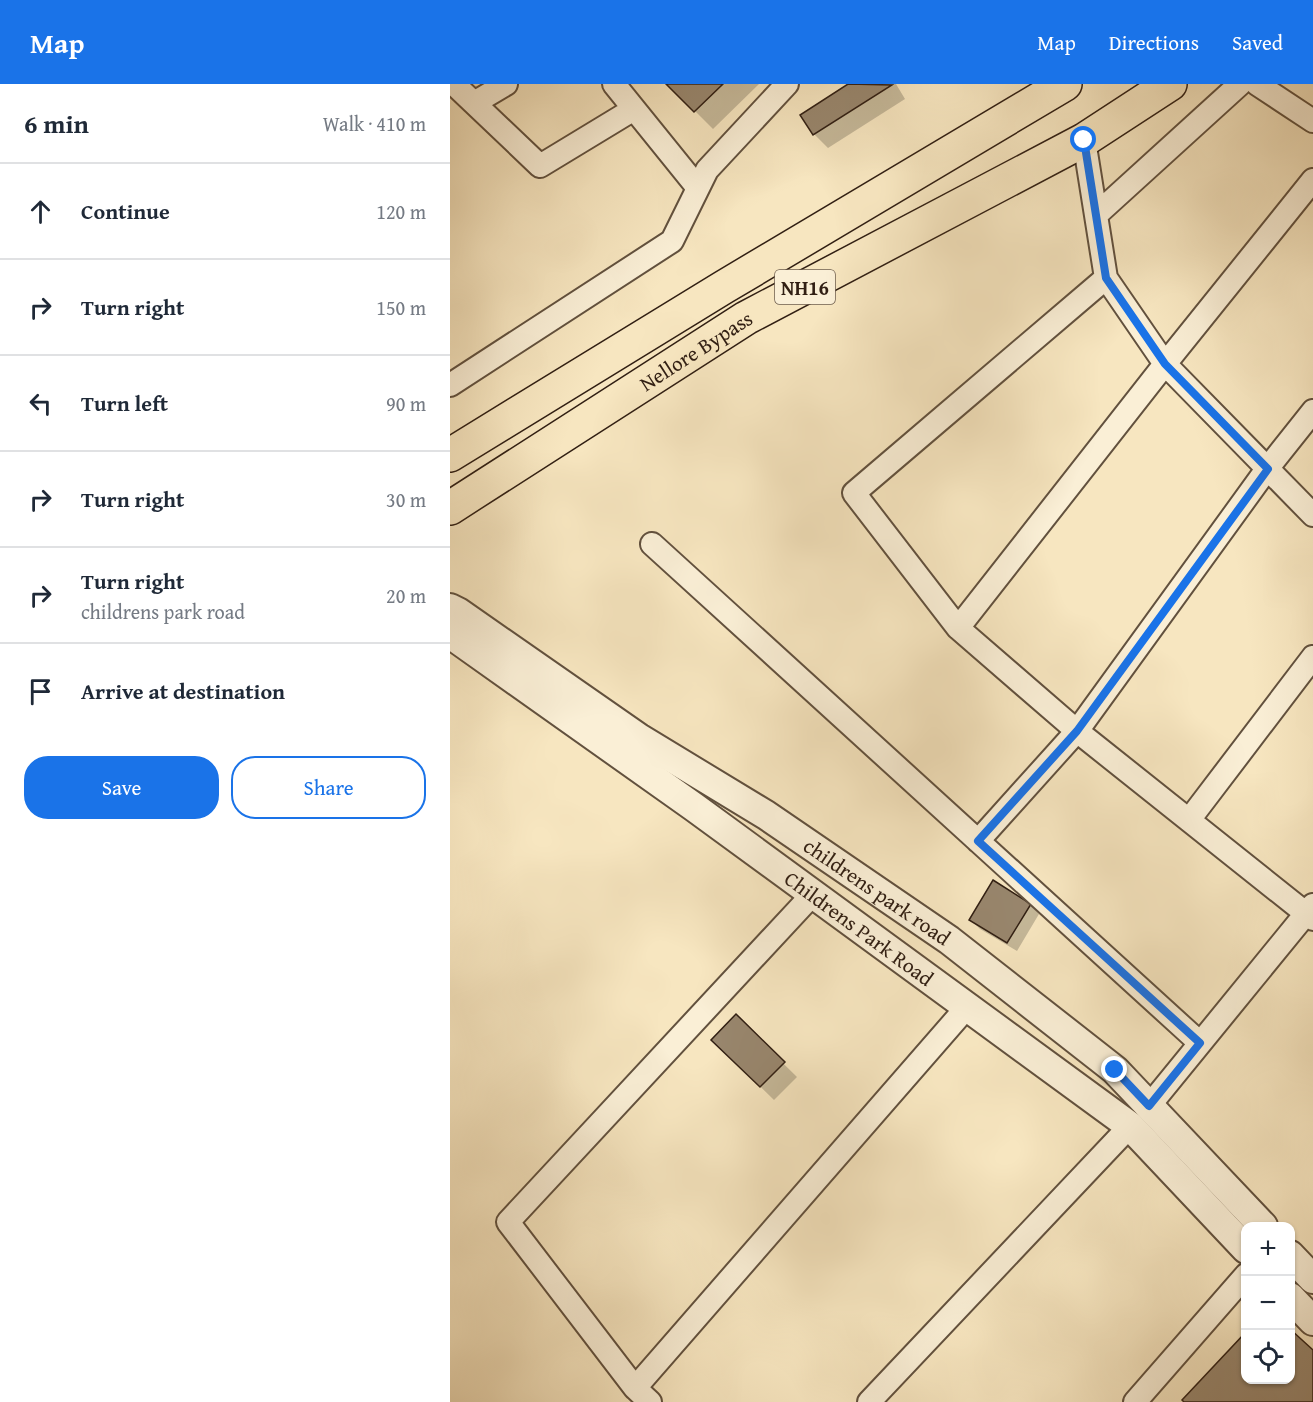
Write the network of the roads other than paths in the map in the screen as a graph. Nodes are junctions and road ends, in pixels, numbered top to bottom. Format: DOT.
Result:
graph roads {
  1 [pos="454,84"];
  2 [pos="506,84"];
  3 [pos="614,84"];
  4 [pos="787,84"];
  5 [pos="1065,84"];
  6 [pos="1170,84"];
  7 [pos="1240,84"];
  8 [pos="1257,84"];
  9 [pos="474,103"];
  10 [pos="634,109"];
  11 [pos="1313,121"];
  12 [pos="1084,140"];
  13 [pos="1313,180"];
  14 [pos="698,188"];
  15 [pos="1096,215"];
  16 [pos="1106,278"];
  17 [pos="1165,364"];
  18 [pos="450,385"];
  19 [pos="1313,411"];
  20 [pos="450,455"];
  21 [pos="1268,469"];
  22 [pos="450,508"];
  23 [pos="1313,515"];
  24 [pos="652,544"];
  25 [pos="450,608"];
  26 [pos="958,628"];
  27 [pos="450,634"];
  28 [pos="1313,657"];
  29 [pos="1077,731"];
  30 [pos="1189,820"];
  31 [pos="978,841"];
  32 [pos="813,894"];
  33 [pos="1311,913"];
  34 [pos="967,1007"];
  35 [pos="1200,1043"];
  36 [pos="1140,1116"];
  37 [pos="1257,1222"];
  38 [pos="1241,1244"];
  39 [pos="1295,1261"];
  40 [pos="1244,1276"];
  41 [pos="1313,1279"];
  42 [pos="1295,1302"];
  43 [pos="1313,1321"];
  44 [pos="642,1395"];
  45 [pos="869,1402"];
  46 [pos="1135,1402"];
  1 -- 9 [label="street"];
  2 -- 9 [label="street"];
  3 -- 10 [label="street"];
  4 -- 14 [label="street"];
  5 -- 20 [label="highway, Nellore Bypass / NH16"];
  6 -- 12 [label="highway, Nellore Bypass / NH16"];
  7 -- 15 [label="street"];
  8 -- 11 [label="street"];
  9 -- 10 [label="street"];
  10 -- 14 [label="street"];
  12 -- 15 [label="street"];
  12 -- 22 [label="highway, Nellore Bypass / NH16"];
  13 -- 17 [label="street"];
  14 -- 18 [label="street"];
  15 -- 16 [label="street"];
  16 -- 17 [label="street"];
  16 -- 26 [label="street"];
  17 -- 21 [label="street"];
  17 -- 26 [label="street"];
  19 -- 21 [label="street"];
  21 -- 23 [label="street"];
  21 -- 29 [label="street"];
  24 -- 31 [label="street"];
  25 -- 36 [label="street, childrens park road"];
  26 -- 29 [label="street"];
  27 -- 32 [label="street, Childrens Park Road"];
  28 -- 30 [label="street"];
  29 -- 30 [label="street"];
  29 -- 31 [label="street"];
  30 -- 33 [label="street"];
  31 -- 35 [label="street"];
  32 -- 34 [label="street, Childrens Park Road"];
  32 -- 44 [label="street"];
  33 -- 35 [label="street"];
  34 -- 36 [label="street, Childrens Park Road"];
  34 -- 44 [label="street"];
  35 -- 36 [label="street"];
  36 -- 37 [label="street, childrens park road"];
  36 -- 38 [label="street, Childrens Park Road"];
  36 -- 45 [label="street"];
  39 -- 41 [label="street"];
  40 -- 46 [label="street"];
  42 -- 43 [label="street"];
}
